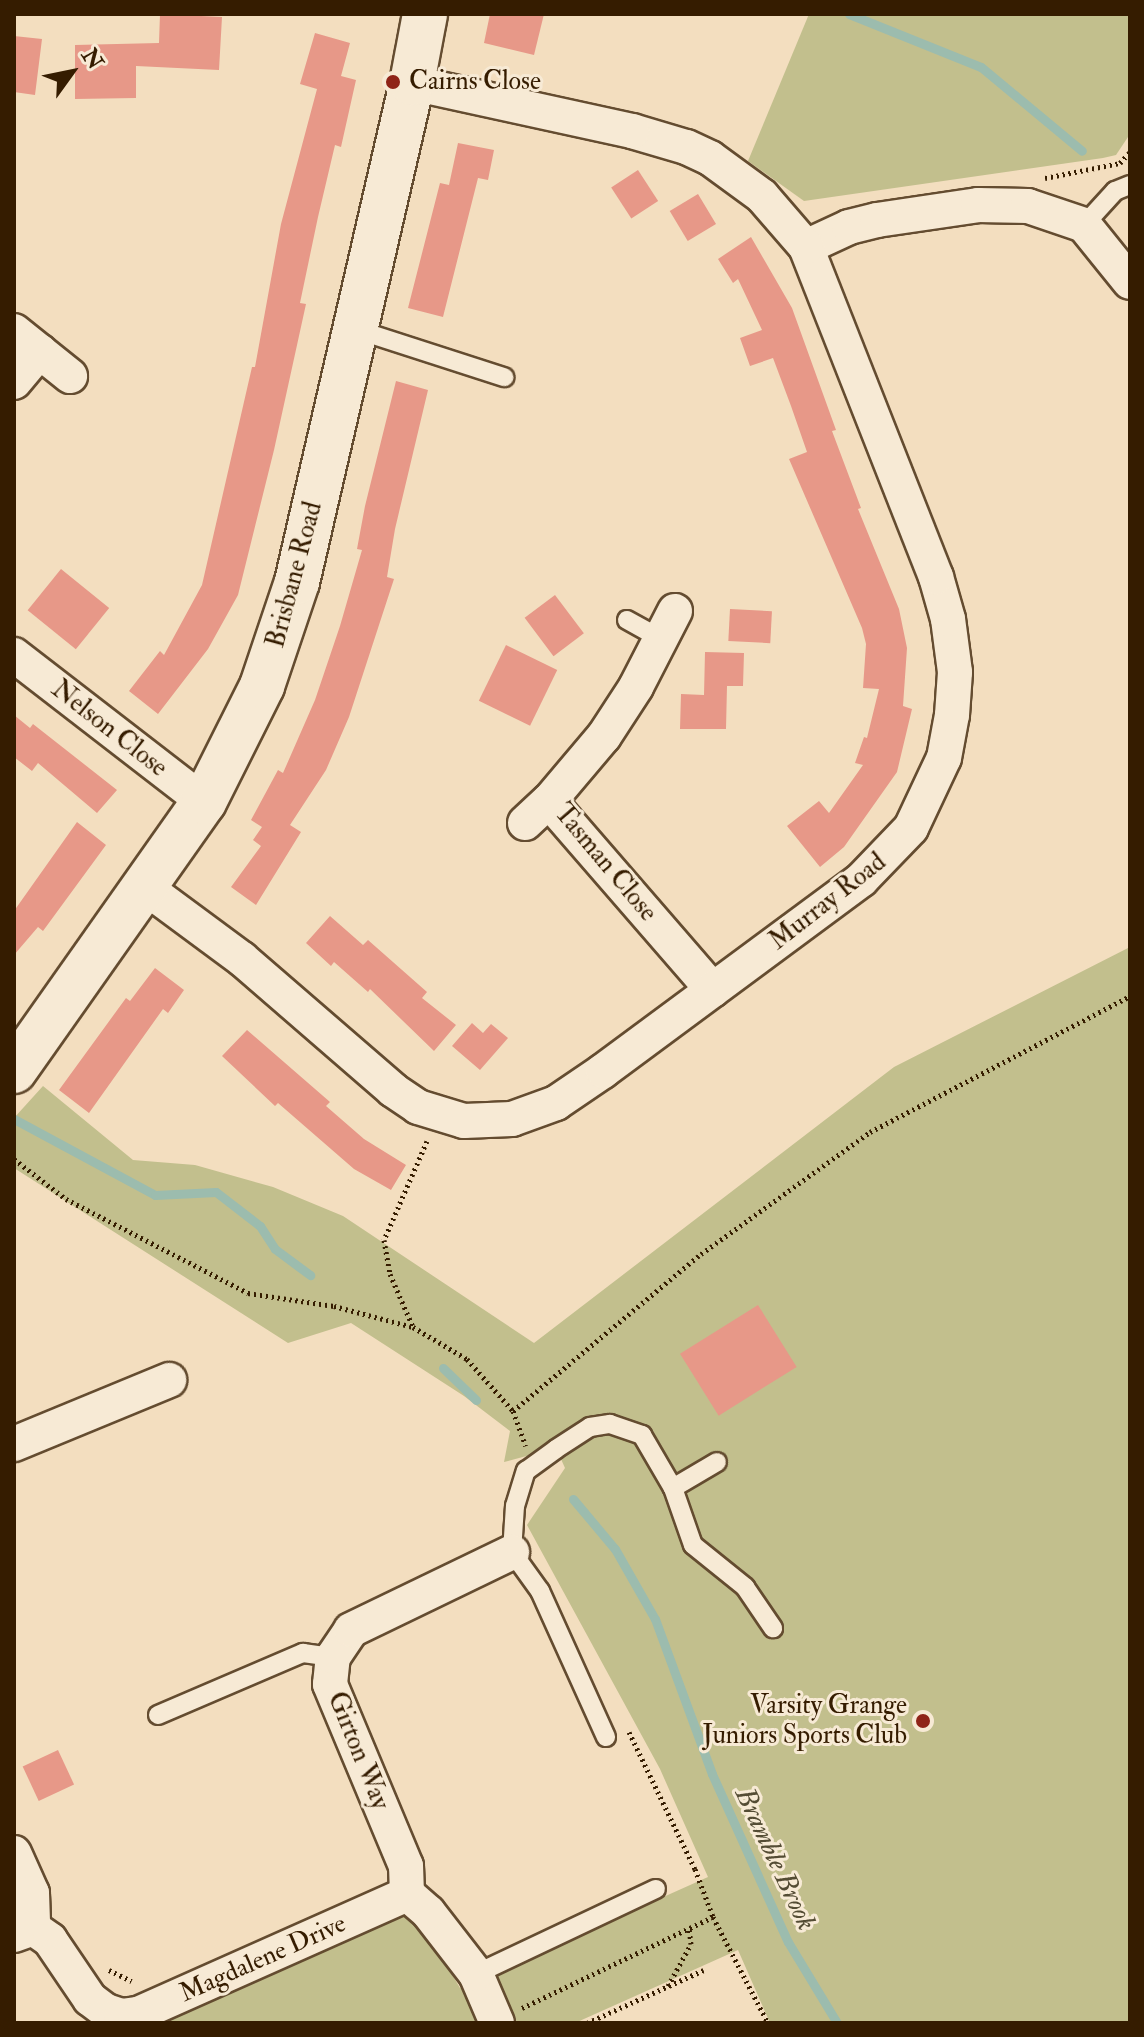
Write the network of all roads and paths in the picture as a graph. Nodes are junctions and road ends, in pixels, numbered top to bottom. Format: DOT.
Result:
graph roads {
  1 [pos="425,14"];
  2 [pos="412,83"];
  3 [pos="1130,152"];
  4 [pos="1033,180"];
  5 [pos="1130,185"];
  6 [pos="1084,225"];
  7 [pos="806,247"];
  8 [pos="1130,282"];
  9 [pos="355,329"];
  10 [pos="27,341"];
  11 [pos="70,376"];
  12 [pos="504,377"];
  13 [pos="14,382"];
  14 [pos="627,620"];
  15 [pos="668,625"];
  16 [pos="14,655"];
  17 [pos="204,802"];
  18 [pos="146,888"];
  19 [pos="713,990"];
  20 [pos="1130,996"];
  21 [pos="21,1044"];
  22 [pos="438,1116"];
  23 [pos="14,1159"];
  24 [pos="413,1327"];
  25 [pos="145,1379"];
  26 [pos="513,1411"];
  27 [pos="14,1444"];
  28 [pos="527,1451"];
  29 [pos="717,1462"];
  30 [pos="673,1488"];
  31 [pos="512,1552"];
  32 [pos="773,1628"];
  33 [pos="333,1657"];
  34 [pos="158,1715"];
  35 [pos="606,1737"];
  36 [pos="14,1853"];
  37 [pos="656,1889"];
  38 [pos="407,1894"];
  39 [pos="689,1928"];
  40 [pos="23,1932"];
  41 [pos="102,1966"];
  42 [pos="704,1970"];
  43 [pos="476,1974"];
  44 [pos="137,1982"];
  45 [pos="668,1986"];
  46 [pos="105,2017"];
  47 [pos="497,2022"];
  48 [pos="587,2023"];
  49 [pos="768,2023"];
  1 -- 2 [label="street, Brisbane Road"];
  2 -- 7 [label="street, Murray Road"];
  2 -- 9 [label="street, Brisbane Road"];
  3 -- 4 [label="path"];
  5 -- 6 [label="lane"];
  6 -- 7 [label="street"];
  6 -- 8 [label="street"];
  7 -- 19 [label="street, Murray Road"];
  9 -- 12 [label="lane"];
  9 -- 17 [label="street, Brisbane Road"];
  10 -- 11 [label="street"];
  10 -- 13 [label="street"];
  14 -- 15 [label="lane"];
  15 -- 19 [label="street, Tasman Close"];
  16 -- 17 [label="street, Nelson Close"];
  17 -- 18 [label="street, Brisbane Road"];
  18 -- 21 [label="street, Brisbane Road"];
  18 -- 22 [label="street, Murray Road"];
  19 -- 22 [label="street, Murray Road"];
  20 -- 26 [label="path"];
  22 -- 24 [label="path"];
  23 -- 24 [label="path"];
  24 -- 26 [label="path"];
  25 -- 27 [label="street"];
  26 -- 28 [label="path"];
  29 -- 30 [label="lane"];
  30 -- 31 [label="lane"];
  30 -- 32 [label="lane"];
  31 -- 33 [label="street, Girton Way"];
  31 -- 35 [label="lane"];
  33 -- 34 [label="lane"];
  33 -- 38 [label="street, Girton Way"];
  36 -- 40 [label="street"];
  37 -- 43 [label="lane"];
  38 -- 43 [label="street"];
  38 -- 46 [label="street, Magdalene Drive"];
  39 -- 45 [label="path"];
  39 -- 47 [label="path"];
  39 -- 49 [label="path"];
  40 -- 46 [label="street, Magdalene Drive"];
  41 -- 44 [label="path"];
  42 -- 45 [label="path"];
  43 -- 47 [label="street"];
  45 -- 48 [label="path"];
}
